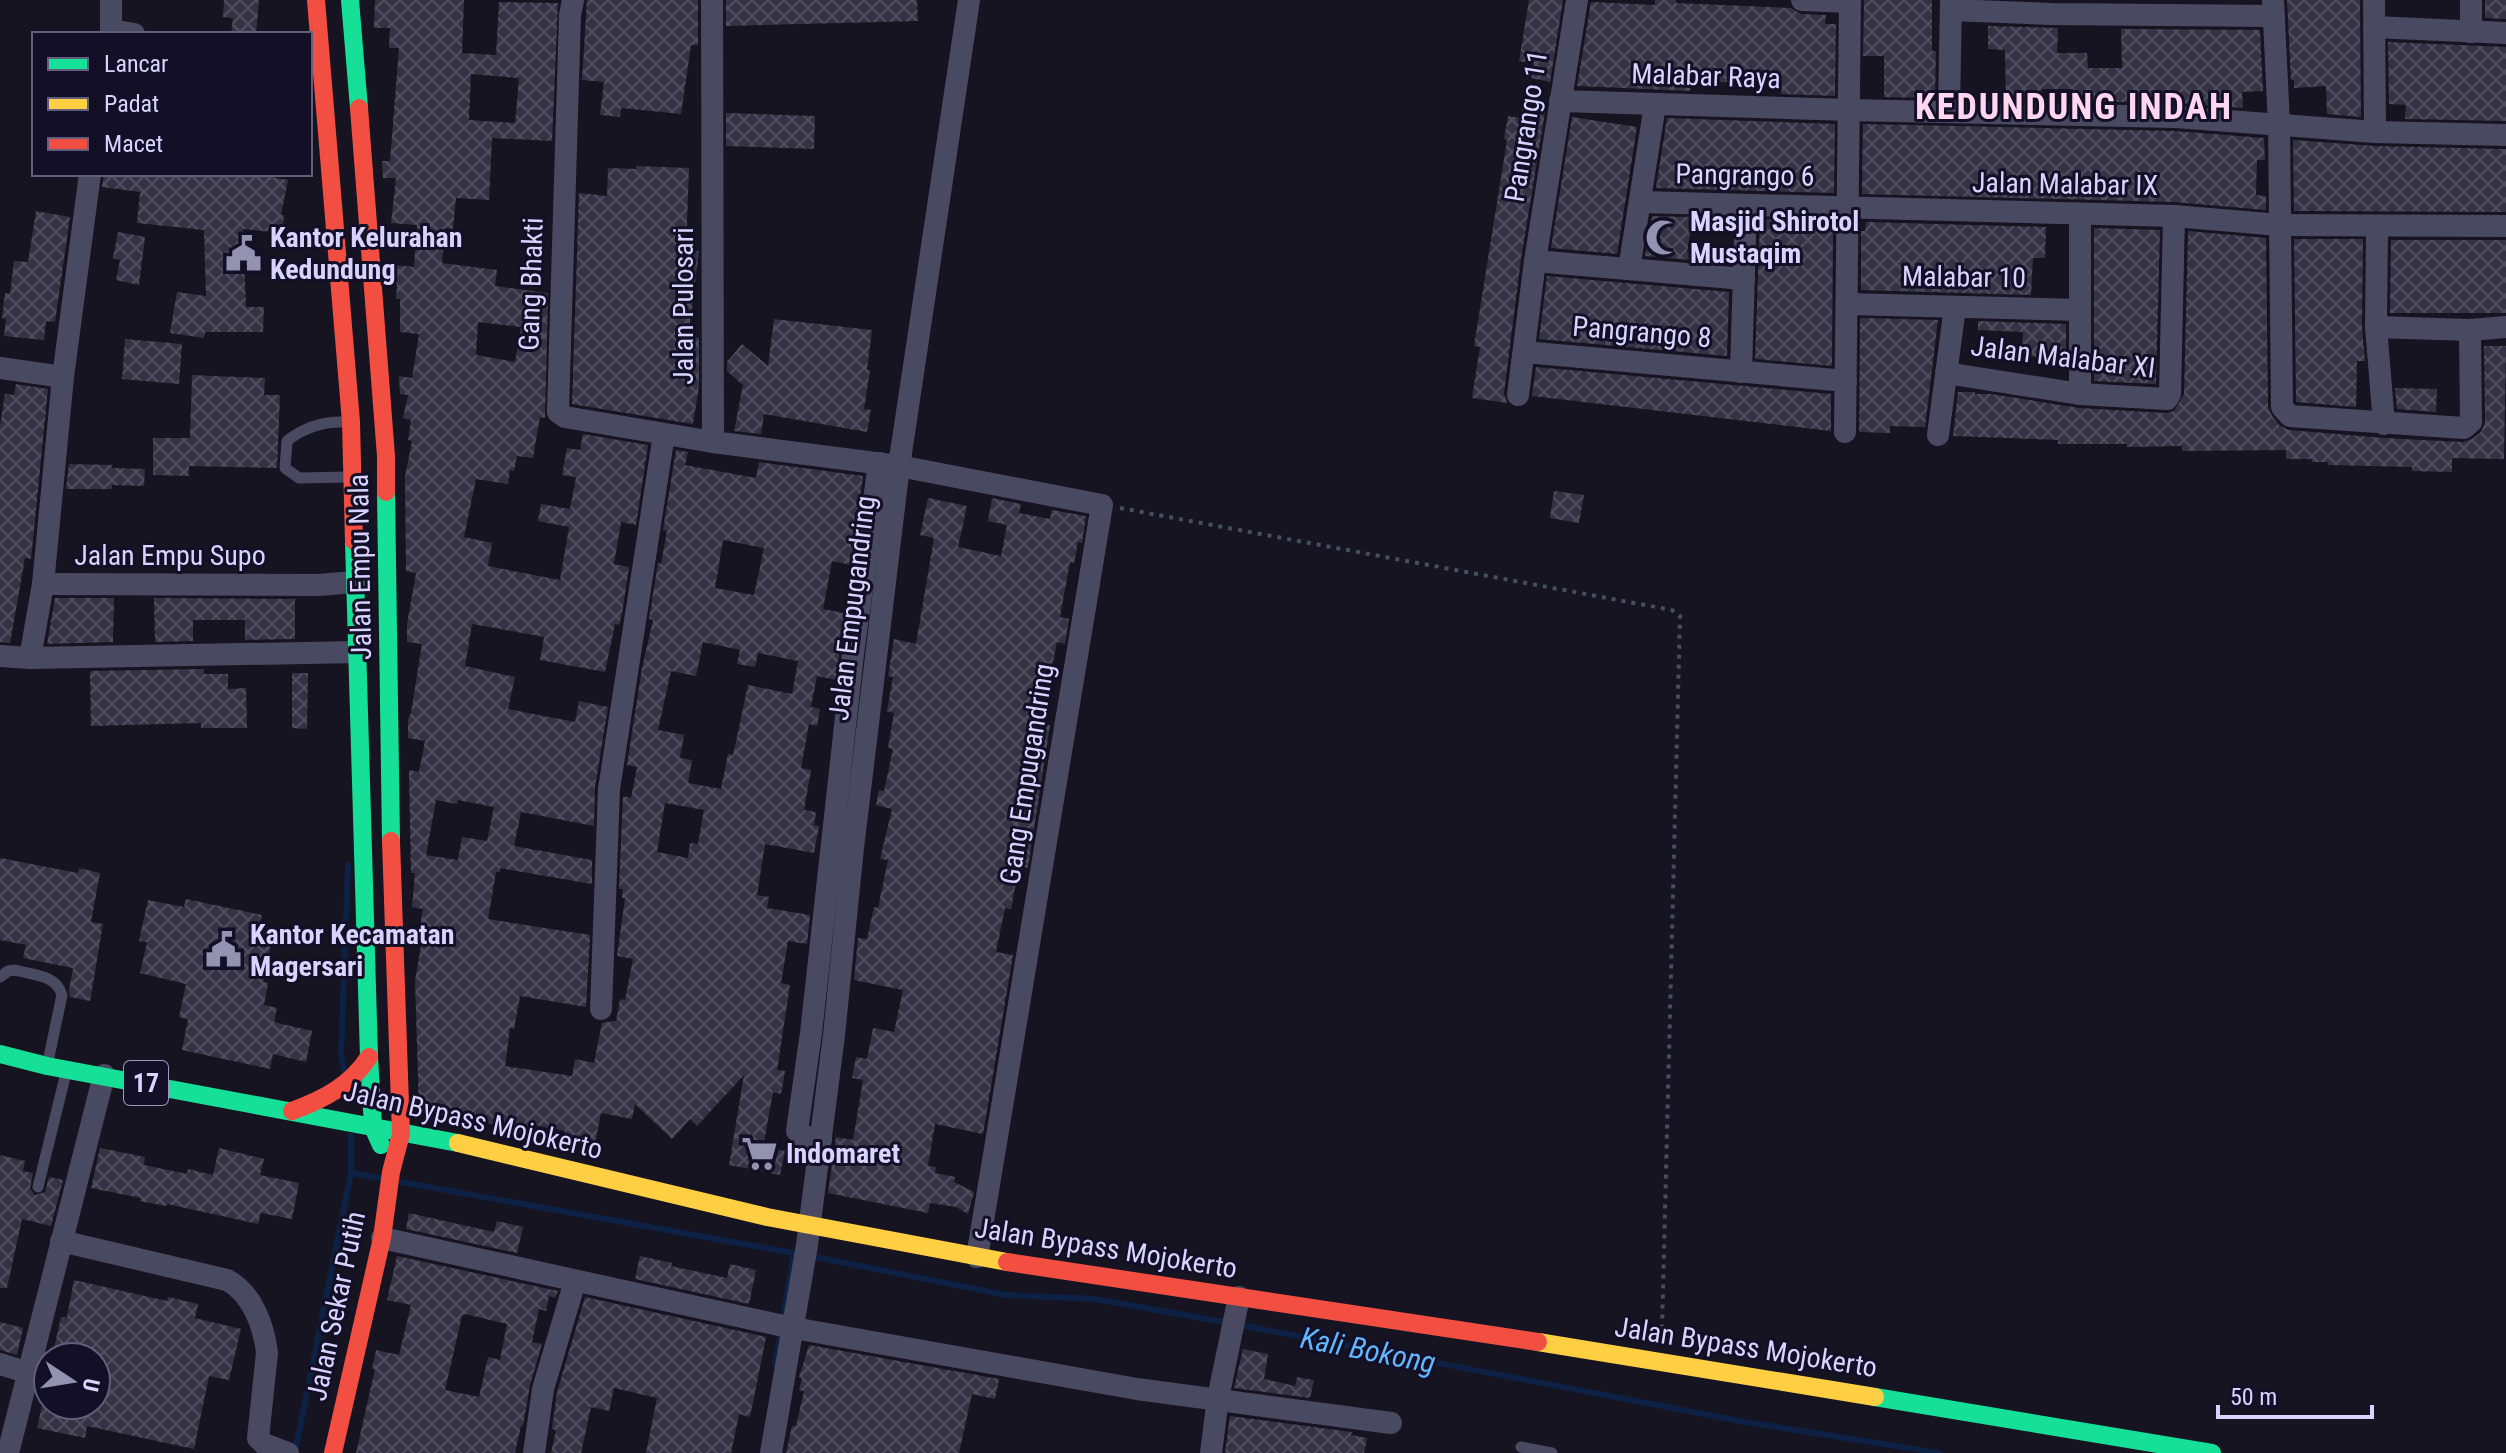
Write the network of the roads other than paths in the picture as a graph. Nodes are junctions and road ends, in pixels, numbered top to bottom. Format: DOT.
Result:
graph roads {
  1 [pos="111,0"];
  2 [pos="316,0"];
  3 [pos="350,0"];
  4 [pos="573,0"];
  5 [pos="712,0"];
  6 [pos="969,0"];
  7 [pos="1577,0"];
  8 [pos="1802,0"];
  9 [pos="2374,0"];
  10 [pos="2471,0"];
  11 [pos="1850,1"];
  12 [pos="1951,5"];
  13 [pos="2049,7"];
  14 [pos="2173,8"];
  15 [pos="2273,8"];
  16 [pos="2374,27"];
  17 [pos="119,32"];
  18 [pos="2471,32"];
  19 [pos="2506,33"];
  20 [pos="1560,101"];
  21 [pos="1655,105"];
  22 [pos="1849,110"];
  23 [pos="1949,111"];
  24 [pos="2279,124"];
  25 [pos="2375,132"];
  26 [pos="2506,135"];
  27 [pos="90,176"];
  28 [pos="1640,202"];
  29 [pos="1746,205"];
  30 [pos="1848,208"];
  31 [pos="2080,215"];
  32 [pos="2174,216"];
  33 [pos="2280,225"];
  34 [pos="2377,226"];
  35 [pos="2506,226"];
  36 [pos="1535,261"];
  37 [pos="1629,269"];
  38 [pos="1744,279"];
  39 [pos="1847,304"];
  40 [pos="1955,307"];
  41 [pos="2080,310"];
  42 [pos="2376,327"];
  43 [pos="2506,327"];
  44 [pos="2470,330"];
  45 [pos="1524,352"];
  46 [pos="0,368"];
  47 [pos="1741,372"];
  48 [pos="1946,373"];
  49 [pos="63,377"];
  50 [pos="1846,381"];
  51 [pos="2080,394"];
  52 [pos="1518,395"];
  53 [pos="383,420"];
  54 [pos="342,422"];
  55 [pos="2384,424"];
  56 [pos="1845,432"];
  57 [pos="664,434"];
  58 [pos="1938,435"];
  59 [pos="713,442"];
  60 [pos="888,464"];
  61 [pos="387,476"];
  62 [pos="345,478"];
  63 [pos="355,582"];
  64 [pos="43,584"];
  65 [pos="358,652"];
  66 [pos="0,656"];
  67 [pos="30,658"];
  68 [pos="0,977"];
  69 [pos="601,1009"];
  70 [pos="0,1054"];
  71 [pos="366,1062"];
  72 [pos="47,1066"];
  73 [pos="67,1069"];
  74 [pos="104,1075"];
  75 [pos="292,1111"];
  76 [pos="366,1125"];
  77 [pos="401,1134"];
  78 [pos="391,1171"];
  79 [pos="38,1187"];
  80 [pos="382,1238"];
  81 [pos="61,1241"];
  82 [pos="807,1245"];
  83 [pos="977,1257"];
  84 [pos="575,1281"];
  85 [pos="1235,1316"];
  86 [pos="786,1327"];
  87 [pos="0,1364"];
  88 [pos="29,1373"];
  89 [pos="1218,1398"];
  90 [pos="1391,1423"];
  91 [pos="1521,1447"];
  92 [pos="282,1451"];
  93 [pos="8,1453"];
  94 [pos="333,1453"];
  95 [pos="534,1453"];
  96 [pos="771,1453"];
  97 [pos="1211,1453"];
  98 [pos="1552,1453"];
  99 [pos="2212,1453"];
  1 -- 17 [label="street"];
  2 -- 54 [label="main road, Jalan Empu Nala"];
  3 -- 53 [label="main road, Jalan Empu Nala"];
  4 -- 57 [label="street, Gang Bhakti"];
  5 -- 59 [label="street, Jalan Pulosari"];
  6 -- 60 [label="street, Jalan Empugandring"];
  7 -- 20 [label="street, Pangrango 11"];
  8 -- 11 [label="street"];
  9 -- 16 [label="street"];
  10 -- 18 [label="street"];
  11 -- 22 [label="street"];
  12 -- 13 [label="street"];
  12 -- 23 [label="street"];
  13 -- 14 [label="street"];
  14 -- 15 [label="street"];
  15 -- 24 [label="street"];
  16 -- 18 [label="street"];
  16 -- 25 [label="street"];
  18 -- 19 [label="street"];
  20 -- 21 [label="street, Malabar Raya"];
  20 -- 36 [label="street, Pangrango 11"];
  21 -- 22 [label="street, Malabar Raya"];
  21 -- 28 [label="street"];
  22 -- 23 [label="street, Malabar Raya"];
  22 -- 30 [label="street"];
  23 -- 24 [label="street, Malabar Raya"];
  24 -- 25 [label="street, Malabar Raya"];
  24 -- 33 [label="street"];
  25 -- 26 [label="street, Malabar Raya"];
  27 -- 49 [label="street"];
  28 -- 29 [label="street, Pangrango 6"];
  28 -- 37 [label="street"];
  29 -- 30 [label="street, Pangrango 6"];
  29 -- 38 [label="street"];
  30 -- 31 [label="street, Jalan Malabar IX"];
  30 -- 39 [label="street"];
  31 -- 32 [label="street, Jalan Malabar IX"];
  31 -- 41 [label="street"];
  32 -- 33 [label="street, Jalan Malabar IX"];
  32 -- 51 [label="street, Jalan Malabar XI"];
  33 -- 34 [label="street, Jalan Malabar IX"];
  33 -- 55 [label="street"];
  34 -- 35 [label="street, Jalan Malabar IX"];
  34 -- 42 [label="street"];
  36 -- 37 [label="street"];
  36 -- 45 [label="street"];
  37 -- 38 [label="street"];
  38 -- 47 [label="street"];
  39 -- 40 [label="street, Malabar 10"];
  39 -- 50 [label="street"];
  40 -- 41 [label="street, Malabar 10"];
  40 -- 48 [label="street"];
  41 -- 51 [label="street"];
  42 -- 44 [label="street"];
  42 -- 55 [label="street"];
  43 -- 44 [label="street"];
  44 -- 55 [label="street"];
  45 -- 47 [label="street, Pangrango 8"];
  45 -- 52 [label="street"];
  46 -- 49 [label="street"];
  47 -- 50 [label="street, Pangrango 8"];
  48 -- 51 [label="street, Jalan Malabar XI"];
  48 -- 58 [label="street"];
  49 -- 64 [label="street"];
  50 -- 56 [label="street"];
  53 -- 54 [label="main road"];
  53 -- 61 [label="main road, Jalan Empu Nala"];
  54 -- 62 [label="main road, Jalan Empu Nala"];
  54 -- 62 [label="lane"];
  57 -- 59 [label="street, Gang Bhakti"];
  57 -- 69 [label="street"];
  59 -- 60 [label="street"];
  60 -- 82 [label="street, Jalan Empugandring"];
  60 -- 83 [label="street, Gang Empugandring"];
  61 -- 62 [label="main road"];
  61 -- 77 [label="main road, Jalan Empu Nala"];
  62 -- 63 [label="main road, Jalan Empu Nala"];
  63 -- 64 [label="street, Jalan Empu Supo"];
  63 -- 65 [label="main road, Jalan Empu Nala"];
  64 -- 67 [label="street, Jalan Empu Supo"];
  65 -- 67 [label="street"];
  65 -- 71 [label="main road, Jalan Empu Nala"];
  66 -- 67 [label="street"];
  68 -- 72 [label="lane"];
  70 -- 72 [label="main road, Jalan Bypass Mojokerto / 17"];
  71 -- 75 [label="main road"];
  71 -- 76 [label="main road, Jalan Empu Nala"];
  72 -- 73 [label="main road, Jalan Bypass Mojokerto / 17"];
  73 -- 74 [label="main road, Jalan Bypass Mojokerto / 17"];
  73 -- 79 [label="lane"];
  74 -- 75 [label="main road, Jalan Bypass Mojokerto / 17"];
  74 -- 81 [label="street"];
  75 -- 76 [label="main road, Jalan Bypass Mojokerto / 17"];
  76 -- 77 [label="main road, Jalan Bypass Mojokerto / 17"];
  76 -- 78 [label="main road"];
  77 -- 78 [label="main road, Jalan Sekar Putih"];
  77 -- 82 [label="main road, Jalan Bypass Mojokerto / 17"];
  78 -- 80 [label="main road, Jalan Sekar Putih"];
  80 -- 84 [label="street"];
  80 -- 94 [label="main road, Jalan Sekar Putih"];
  81 -- 88 [label="street"];
  81 -- 92 [label="street"];
  82 -- 83 [label="main road, Jalan Bypass Mojokerto / 17"];
  82 -- 86 [label="street, Jalan Empugandring"];
  83 -- 85 [label="main road, Jalan Bypass Mojokerto / 17"];
  84 -- 86 [label="street"];
  84 -- 95 [label="street"];
  85 -- 89 [label="street"];
  85 -- 99 [label="main road, Jalan Bypass Mojokerto / 17"];
  86 -- 89 [label="street"];
  86 -- 96 [label="street, Jalan Empugandring"];
  87 -- 88 [label="street"];
  88 -- 93 [label="street"];
  89 -- 90 [label="street"];
  89 -- 97 [label="street"];
  91 -- 98 [label="lane"];
}
